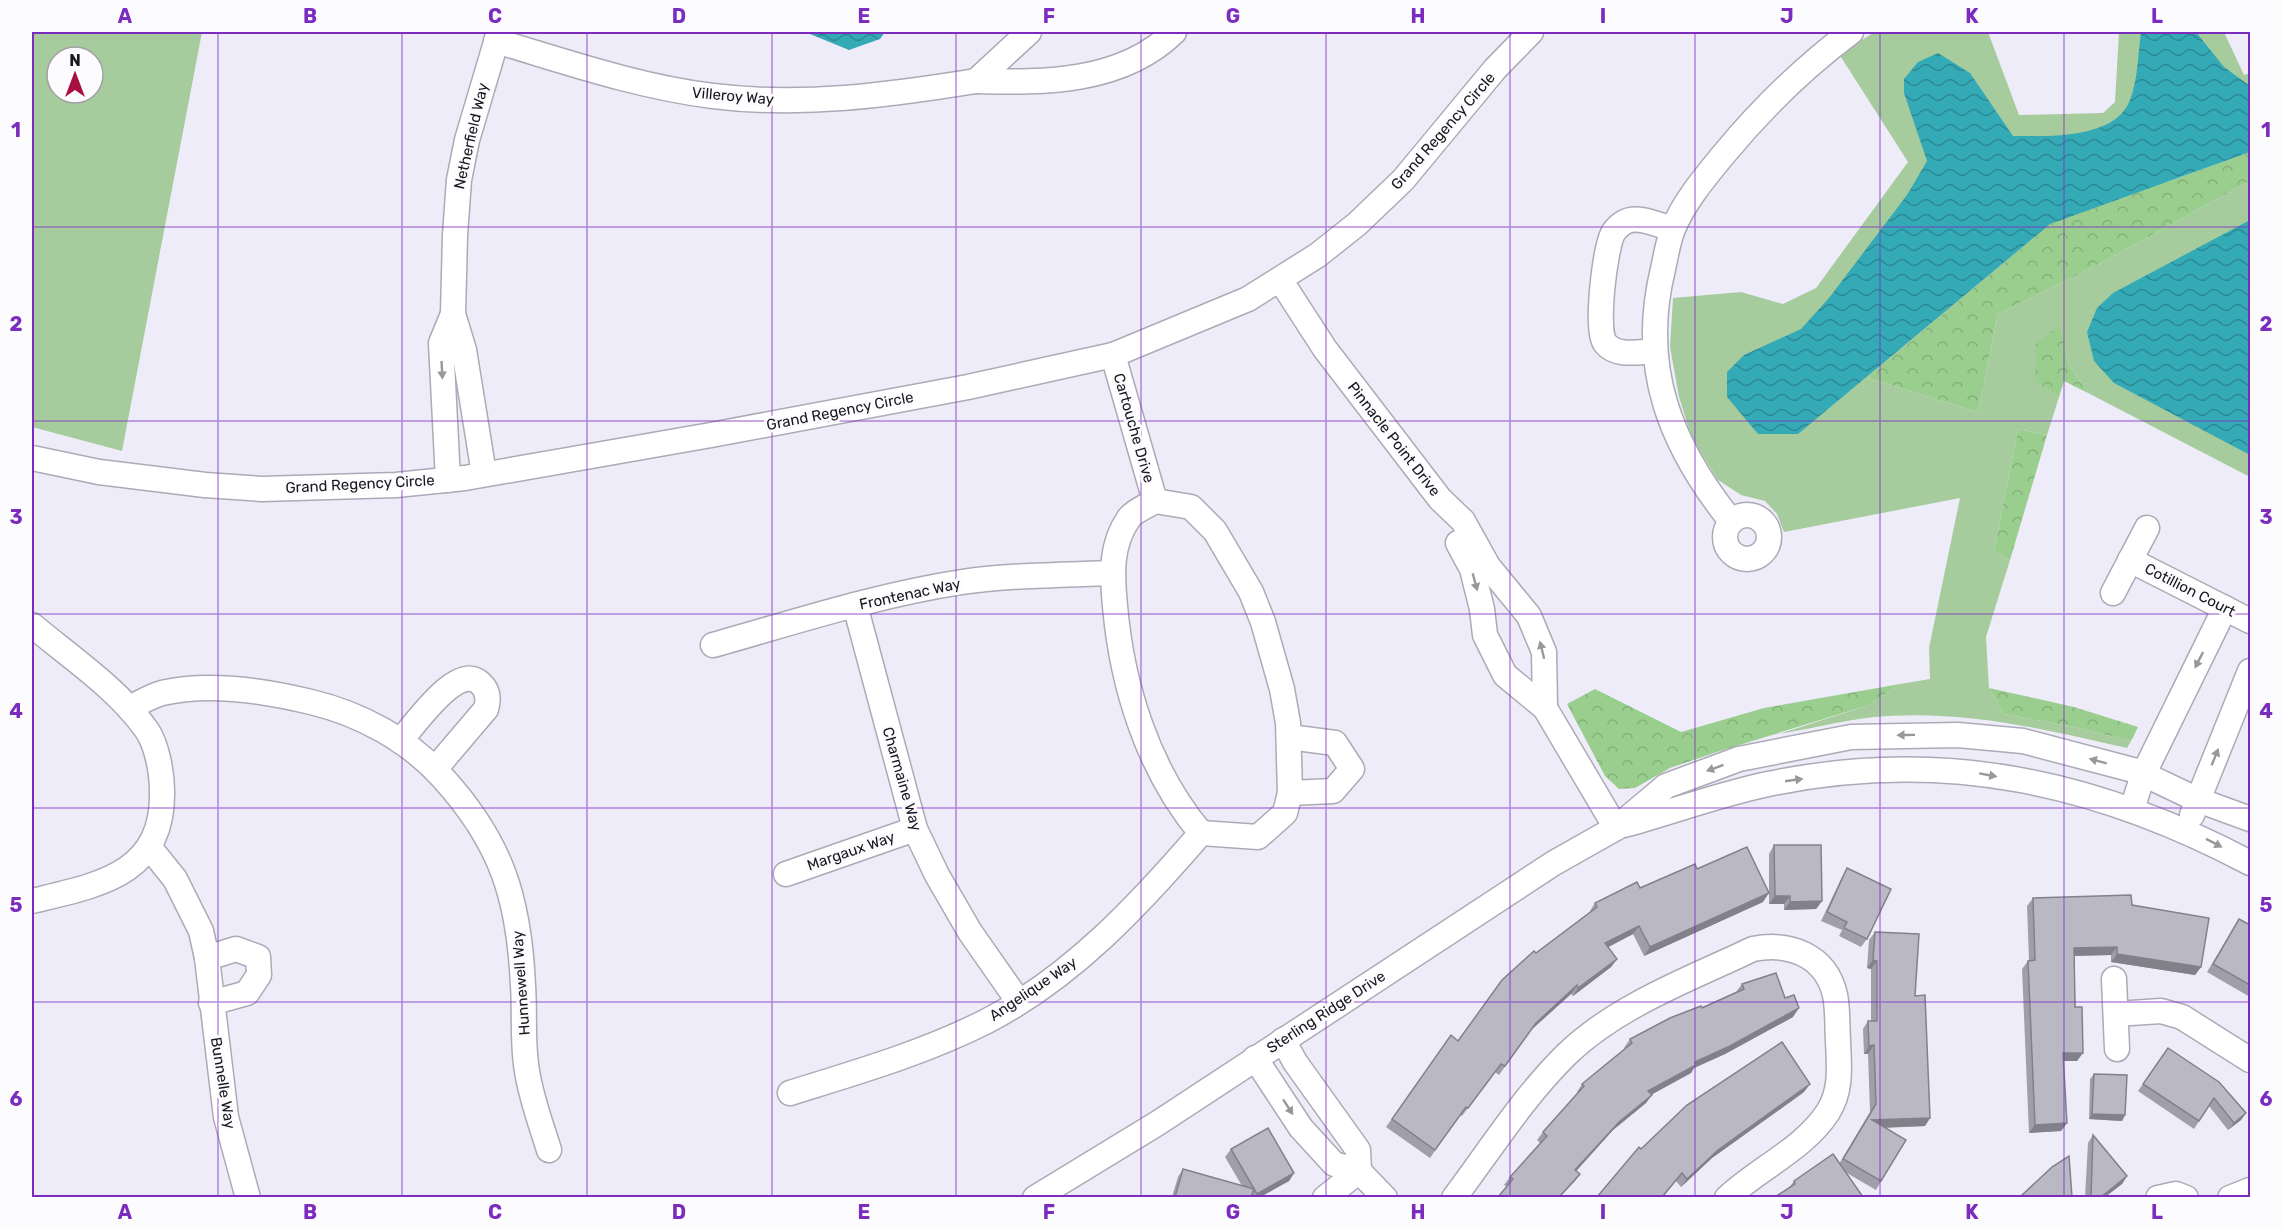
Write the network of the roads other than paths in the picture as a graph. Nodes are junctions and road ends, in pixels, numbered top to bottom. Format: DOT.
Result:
graph roads {
  1 [pos="1029,32"];
  2 [pos="1174,32"];
  3 [pos="1531,32"];
  4 [pos="1851,32"];
  5 [pos="498,36"];
  6 [pos="976,81"];
  7 [pos="1672,229"];
  8 [pos="1281,281"];
  9 [pos="453,314"];
  10 [pos="1653,351"];
  11 [pos="1113,355"];
  12 [pos="32,458"];
  13 [pos="484,474"];
  14 [pos="448,480"];
  15 [pos="1440,499"];
  16 [pos="1155,501"];
  17 [pos="1731,521"];
  18 [pos="2147,528"];
  19 [pos="2130,560"];
  20 [pos="1112,573"];
  21 [pos="2113,593"];
  22 [pos="1509,594"];
  23 [pos="855,605"];
  24 [pos="2225,608"];
  25 [pos="1482,609"];
  26 [pos="2250,621"];
  27 [pos="32,625"];
  28 [pos="713,645"];
  29 [pos="2250,671"];
  30 [pos="129,708"];
  31 [pos="1545,708"];
  32 [pos="1289,737"];
  33 [pos="400,741"];
  34 [pos="435,769"];
  35 [pos="2144,775"];
  36 [pos="1290,794"];
  37 [pos="2198,800"];
  38 [pos="2132,808"];
  39 [pos="2250,819"];
  40 [pos="1616,828"];
  41 [pos="915,829"];
  42 [pos="2187,832"];
  43 [pos="1201,833"];
  44 [pos="150,848"];
  45 [pos="2250,863"];
  46 [pos="786,874"];
  47 [pos="32,901"];
  48 [pos="207,958"];
  49 [pos="2114,978"];
  50 [pos="1019,1002"];
  51 [pos="212,1003"];
  52 [pos="2116,1014"];
  53 [pos="1283,1041"];
  54 [pos="2117,1049"];
  55 [pos="1255,1058"];
  56 [pos="2250,1060"];
  57 [pos="790,1093"];
  58 [pos="549,1150"];
  59 [pos="1359,1171"];
  60 [pos="2250,1190"];
  61 [pos="248,1197"];
  62 [pos="1035,1197"];
  63 [pos="1325,1197"];
  64 [pos="1385,1197"];
  65 [pos="1454,1197"];
  66 [pos="1727,1197"];
  67 [pos="2158,1197"];
  68 [pos="2186,1197"];
  69 [pos="2230,1197"];
  1 -- 6 [label="street"];
  2 -- 6 [label="street, Villeroy Way"];
  3 -- 8 [label="street, Grand Regency Circle"];
  4 -- 7 [label="street"];
  5 -- 6 [label="street, Villeroy Way"];
  5 -- 9 [label="street, Netherfield Way"];
  7 -- 10 [label="street"];
  7 -- 10 [label="street"];
  8 -- 11 [label="street, Grand Regency Circle"];
  8 -- 15 [label="street, Pinnacle Point Drive"];
  9 -- 13 [label="street, Netherfield Way"];
  9 -- 14 [label="street, Netherfield Way, one-way"];
  10 -- 17 [label="street"];
  11 -- 13 [label="street, Grand Regency Circle"];
  11 -- 16 [label="street, Cartouche Drive"];
  12 -- 14 [label="street, Grand Regency Circle"];
  13 -- 14 [label="street, Grand Regency Circle"];
  15 -- 22 [label="street, Pinnacle Point Drive"];
  15 -- 25 [label="street, Pinnacle Point Drive, one-way"];
  16 -- 20 [label="street"];
  16 -- 32 [label="street"];
  18 -- 19 [label="street, Cotillion Court"];
  19 -- 21 [label="street, Cotillion Court"];
  19 -- 24 [label="street, Cotillion Court"];
  20 -- 23 [label="street, Frontenac Way"];
  20 -- 43 [label="street"];
  22 -- 25 [label="street"];
  31 -- 22 [label="street, Pinnacle Point Drive, one-way"];
  23 -- 28 [label="street, Frontenac Way"];
  23 -- 41 [label="street, Charmaine Way"];
  24 -- 26 [label="street, Cotillion Court"];
  24 -- 35 [label="street, one-way"];
  25 -- 31 [label="street, Pinnacle Point Drive"];
  27 -- 30 [label="street"];
  37 -- 29 [label="street, one-way"];
  30 -- 33 [label="street, Hunnewell Way"];
  30 -- 44 [label="street"];
  31 -- 40 [label="street, Pinnacle Point Drive"];
  32 -- 36 [label="street"];
  32 -- 36 [label="street"];
  33 -- 34 [label="street, Hunnewell Way"];
  33 -- 34 [label="street"];
  34 -- 58 [label="street, Hunnewell Way"];
  35 -- 37 [label="street, Sterling Ridge Drive"];
  35 -- 38 [label="street"];
  35 -- 40 [label="street, Sterling Ridge Drive, one-way"];
  36 -- 43 [label="street"];
  37 -- 39 [label="street, Sterling Ridge Drive"];
  37 -- 42 [label="street"];
  40 -- 38 [label="street, Sterling Ridge Drive, one-way"];
  38 -- 42 [label="street, Sterling Ridge Drive"];
  40 -- 53 [label="street, Sterling Ridge Drive"];
  41 -- 46 [label="street, Margaux Way"];
  41 -- 50 [label="street, Charmaine Way"];
  42 -- 45 [label="street, Sterling Ridge Drive, one-way"];
  43 -- 50 [label="street, Angelique Way"];
  44 -- 47 [label="street"];
  44 -- 48 [label="street, Bunnelle Way"];
  48 -- 51 [label="street, Bunnelle Way"];
  48 -- 51 [label="street"];
  49 -- 52 [label="street"];
  50 -- 57 [label="street, Angelique Way"];
  51 -- 61 [label="street, Bunnelle Way"];
  52 -- 54 [label="street"];
  52 -- 56 [label="street"];
  53 -- 55 [label="street, Sterling Ridge Drive"];
  53 -- 59 [label="street"];
  55 -- 59 [label="street, one-way"];
  55 -- 62 [label="street, Sterling Ridge Drive"];
  59 -- 63 [label="street"];
  59 -- 64 [label="street"];
  60 -- 69 [label="street"];
  65 -- 66 [label="street"];
  67 -- 68 [label="street"];
}
